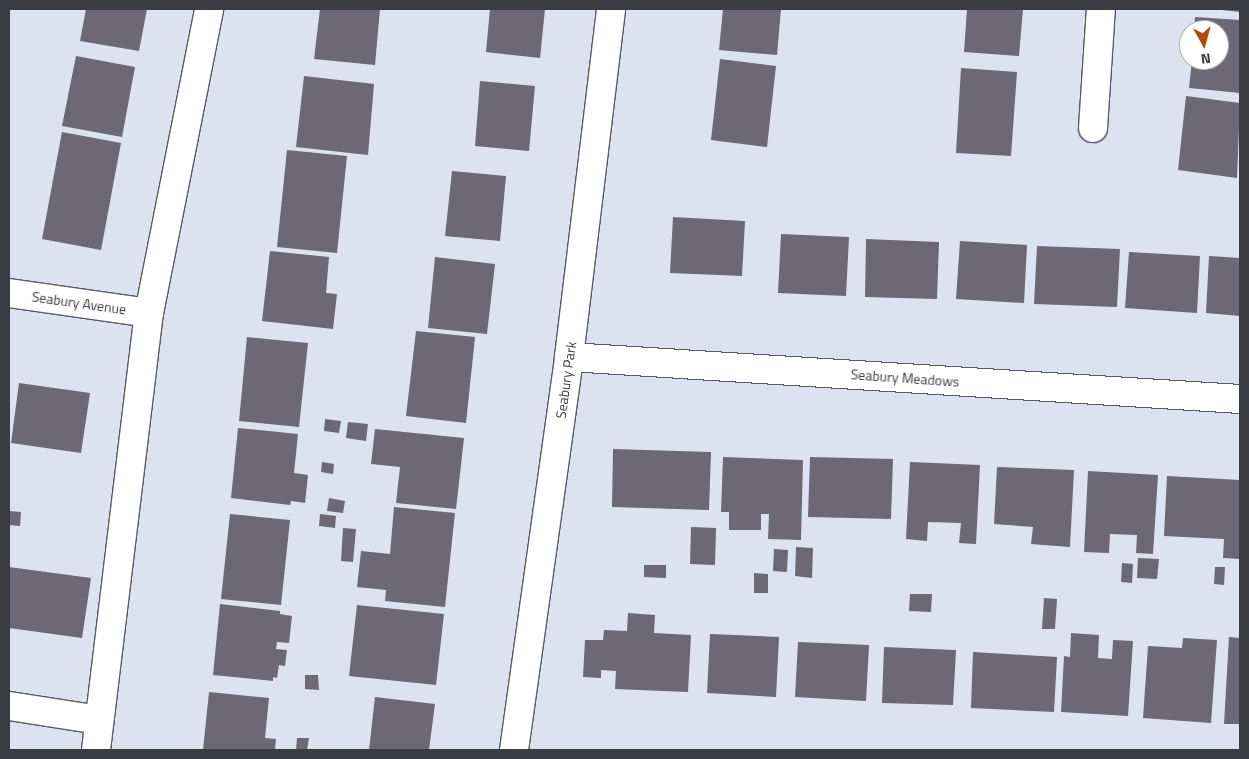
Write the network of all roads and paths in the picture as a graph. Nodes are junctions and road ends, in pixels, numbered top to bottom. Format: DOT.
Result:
graph roads {
  1 [pos="209,9"];
  2 [pos="611,9"];
  3 [pos="1101,9"];
  4 [pos="1093,128"];
  5 [pos="9,293"];
  6 [pos="150,313"];
  7 [pos="569,357"];
  8 [pos="1240,399"];
  9 [pos="9,706"];
  10 [pos="99,720"];
  11 [pos="96,750"];
  12 [pos="514,750"];
  1 -- 6 [label="street"];
  2 -- 7 [label="street, Seabury Park"];
  3 -- 4 [label="street"];
  5 -- 6 [label="street, Seabury Avenue"];
  6 -- 10 [label="street"];
  7 -- 8 [label="street, Seabury Meadows"];
  7 -- 12 [label="street, Seabury Park"];
  9 -- 10 [label="street"];
  10 -- 11 [label="street"];
}
